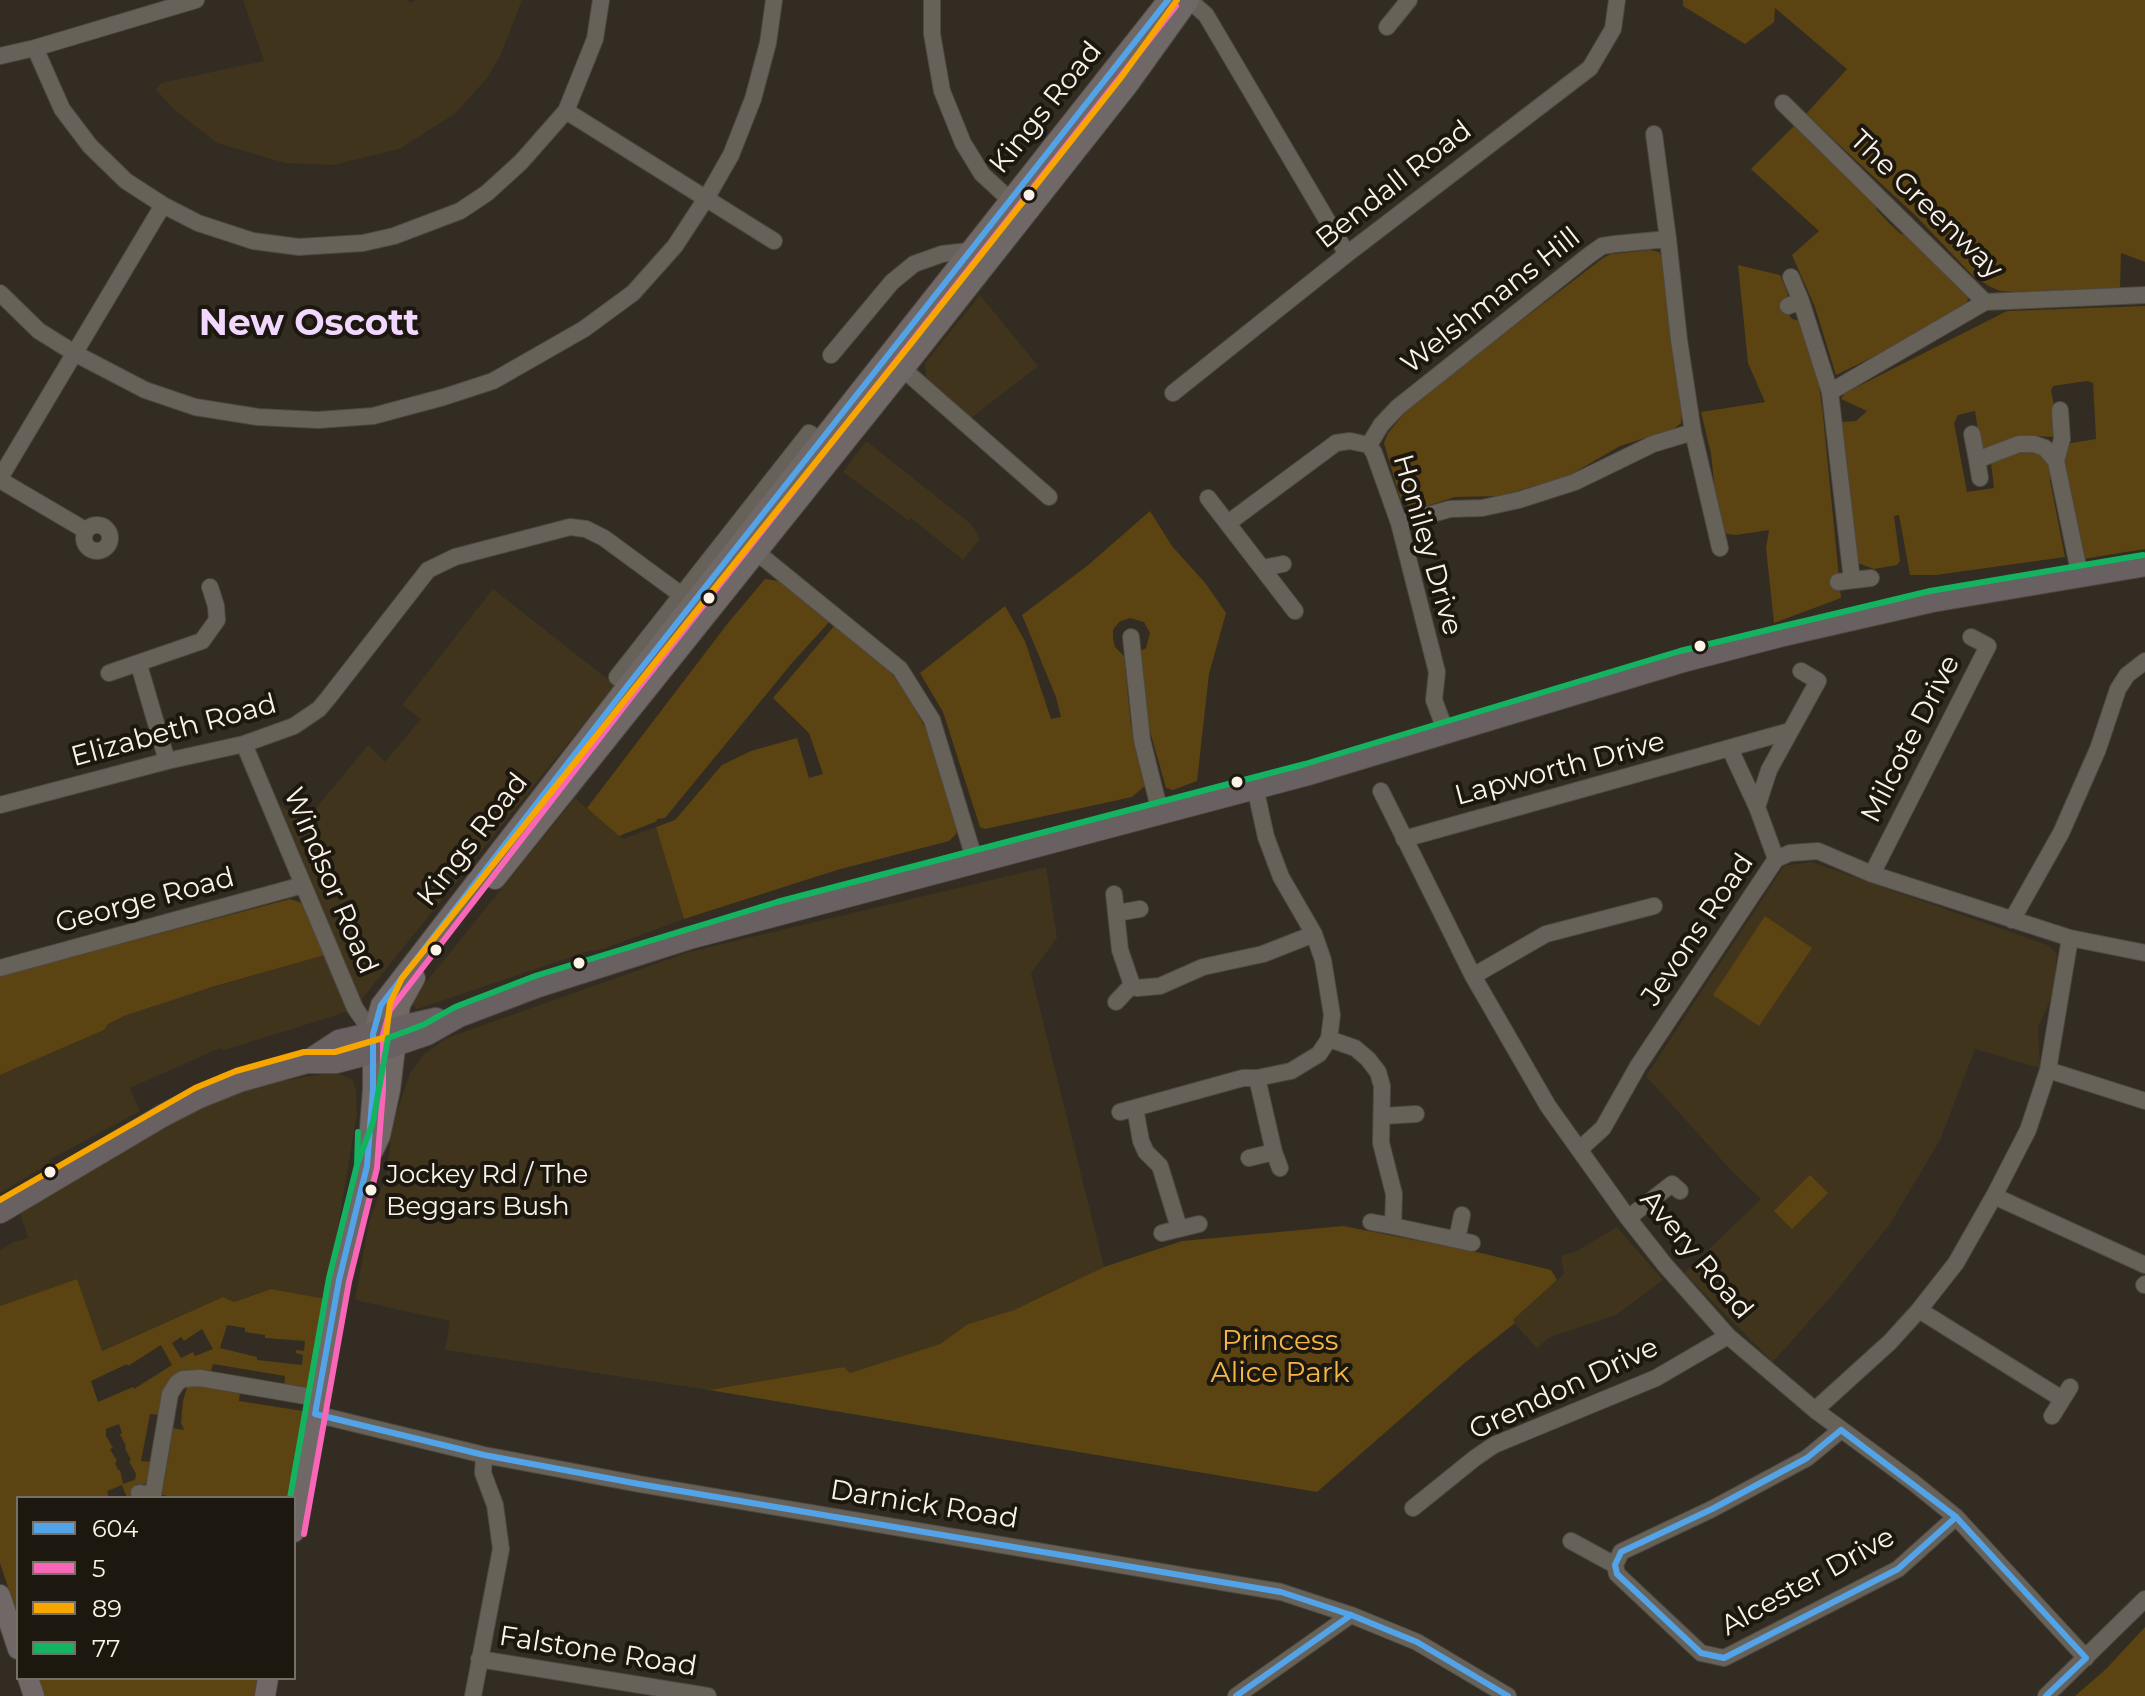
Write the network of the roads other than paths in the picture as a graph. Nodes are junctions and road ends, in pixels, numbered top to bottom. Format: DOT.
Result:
graph roads {
  1 [pos="196,0"];
  2 [pos="601,0"];
  3 [pos="774,0"];
  4 [pos="932,0"];
  5 [pos="1168,0"];
  6 [pos="1189,0"];
  7 [pos="1409,0"];
  8 [pos="1617,0"];
  9 [pos="1387,27"];
  10 [pos="35,48"];
  11 [pos="0,56"];
  12 [pos="1783,103"];
  13 [pos="566,111"];
  14 [pos="1651,146"];
  15 [pos="707,197"];
  16 [pos="1009,199"];
  17 [pos="163,205"];
  18 [pos="1668,239"];
  19 [pos="774,241"];
  20 [pos="969,251"];
  21 [pos="1347,254"];
  22 [pos="1791,277"];
  23 [pos="0,293"];
  24 [pos="2145,295"];
  25 [pos="1985,302"];
  26 [pos="905,333"];
  27 [pos="921,347"];
  28 [pos="76,354"];
  29 [pos="831,355"];
  30 [pos="903,369"];
  31 [pos="1830,392"];
  32 [pos="1173,393"];
  33 [pos="2060,410"];
  34 [pos="1693,432"];
  35 [pos="1972,434"];
  36 [pos="821,441"];
  37 [pos="1369,445"];
  38 [pos="1977,460"];
  39 [pos="2056,461"];
  40 [pos="1980,478"];
  41 [pos="0,479"];
  42 [pos="1049,497"];
  43 [pos="1208,498"];
  44 [pos="1228,523"];
  45 [pos="1399,523"];
  46 [pos="85,530"];
  47 [pos="750,546"];
  48 [pos="1720,548"];
  49 [pos="1283,564"];
  50 [pos="2145,565"];
  51 [pos="1262,568"];
  52 [pos="2080,576"];
  53 [pos="1871,578"];
  54 [pos="210,587"];
  55 [pos="694,604"];
  56 [pos="1295,611"];
  57 [pos="1131,637"];
  58 [pos="1971,637"];
  59 [pos="2145,661"];
  60 [pos="139,665"];
  61 [pos="1801,671"];
  62 [pos="109,673"];
  63 [pos="1790,731"];
  64 [pos="1446,732"];
  65 [pos="244,744"];
  66 [pos="1730,749"];
  67 [pos="167,761"];
  68 [pos="1255,787"];
  69 [pos="1381,791"];
  70 [pos="0,805"];
  71 [pos="1757,807"];
  72 [pos="1160,812"];
  73 [pos="1404,839"];
  74 [pos="1776,859"];
  75 [pos="975,861"];
  76 [pos="1872,874"];
  77 [pos="303,885"];
  78 [pos="1114,894"];
  79 [pos="1654,906"];
  80 [pos="1140,909"];
  81 [pos="1117,913"];
  82 [pos="2012,920"];
  83 [pos="1314,934"];
  84 [pos="2070,938"];
  85 [pos="2145,953"];
  86 [pos="0,968"];
  87 [pos="1473,976"];
  88 [pos="1132,985"];
  89 [pos="1116,1002"];
  90 [pos="1329,1039"];
  91 [pos="384,1040"];
  92 [pos="2048,1070"];
  93 [pos="1257,1078"];
  94 [pos="2145,1101"];
  95 [pos="1416,1114"];
  96 [pos="1383,1116"];
  97 [pos="1580,1149"];
  98 [pos="1249,1158"];
  99 [pos="1672,1183"];
  100 [pos="1994,1196"];
  101 [pos="0,1212"];
  102 [pos="1462,1215"];
  103 [pos="1628,1218"];
  104 [pos="1371,1222"];
  105 [pos="1199,1224"];
  106 [pos="1393,1226"];
  107 [pos="1179,1228"];
  108 [pos="1162,1233"];
  109 [pos="2145,1265"];
  110 [pos="1919,1310"];
  111 [pos="1728,1336"];
  112 [pos="316,1406"];
  113 [pos="1815,1410"];
  114 [pos="2052,1416"];
  115 [pos="1841,1430"];
  116 [pos="484,1455"];
  117 [pos="148,1496"];
  118 [pos="1413,1508"];
  119 [pos="1956,1517"];
  120 [pos="296,1521"];
  121 [pos="1571,1541"];
  122 [pos="1615,1565"];
  123 [pos="0,1595"];
  124 [pos="2145,1599"];
  125 [pos="1351,1615"];
  126 [pos="4,1619"];
  127 [pos="16,1645"];
  128 [pos="2086,1658"];
  129 [pos="479,1659"];
  130 [pos="679,1694"];
  131 [pos="473,1696"];
  132 [pos="708,1696"];
  133 [pos="1236,1696"];
  134 [pos="1508,1696"];
  135 [pos="2046,1696"];
  1 -- 10 [label="street"];
  2 -- 13 [label="street"];
  3 -- 15 [label="street"];
  4 -- 16 [label="street"];
  5 -- 16 [label="main road, Kings Road"];
  6 -- 21 [label="street"];
  6 -- 27 [label="main road, Kings Road"];
  7 -- 9 [label="street"];
  8 -- 21 [label="street, Bendall Road"];
  10 -- 11 [label="street"];
  10 -- 17 [label="street"];
  12 -- 25 [label="street, The Greenway"];
  13 -- 15 [label="street"];
  13 -- 17 [label="street"];
  14 -- 18 [label="street"];
  15 -- 19 [label="street"];
  15 -- 28 [label="street"];
  16 -- 20 [label="main road, Kings Road"];
  17 -- 28 [label="street"];
  18 -- 34 [label="street"];
  18 -- 37 [label="street, Welshmans Hill"];
  20 -- 26 [label="main road, Kings Road"];
  20 -- 29 [label="street"];
  21 -- 32 [label="street, Bendall Road"];
  22 -- 31 [label="street"];
  23 -- 28 [label="street"];
  24 -- 25 [label="street, The Greenway"];
  25 -- 31 [label="street"];
  26 -- 27 [label="street"];
  26 -- 36 [label="main road, Kings Road"];
  27 -- 30 [label="main road, Kings Road"];
  28 -- 41 [label="street"];
  30 -- 42 [label="street"];
  30 -- 47 [label="main road, Kings Road"];
  31 -- 53 [label="street"];
  33 -- 39 [label="street"];
  34 -- 45 [label="street"];
  34 -- 48 [label="street"];
  35 -- 38 [label="street"];
  36 -- 47 [label="main road, Kings Road"];
  36 -- 55 [label="street, Kings Road"];
  37 -- 44 [label="street, Honiley Drive"];
  37 -- 45 [label="street, Honiley Drive"];
  38 -- 39 [label="street"];
  38 -- 40 [label="street"];
  39 -- 52 [label="street"];
  41 -- 46 [label="street"];
  43 -- 44 [label="street"];
  44 -- 51 [label="street"];
  45 -- 64 [label="street, Honiley Drive"];
  47 -- 55 [label="main road, Kings Road"];
  47 -- 75 [label="street"];
  49 -- 51 [label="street"];
  50 -- 52 [label="highway"];
  51 -- 56 [label="street"];
  52 -- 64 [label="highway"];
  54 -- 60 [label="street"];
  55 -- 65 [label="street, Elizabeth Road"];
  55 -- 91 [label="main road, Kings Road"];
  55 -- 91 [label="main road, Kings Road"];
  57 -- 72 [label="street"];
  58 -- 76 [label="street, Milcote Drive"];
  59 -- 82 [label="street"];
  60 -- 62 [label="street"];
  60 -- 67 [label="street"];
  61 -- 63 [label="street"];
  63 -- 66 [label="street, Lapworth Drive"];
  63 -- 71 [label="street"];
  64 -- 68 [label="highway"];
  65 -- 67 [label="street, Elizabeth Road"];
  65 -- 77 [label="street, Windsor Road"];
  66 -- 71 [label="street"];
  66 -- 73 [label="street, Lapworth Drive"];
  67 -- 70 [label="street, Elizabeth Road"];
  68 -- 72 [label="highway"];
  68 -- 83 [label="street"];
  69 -- 73 [label="street, Avery Road"];
  71 -- 74 [label="street"];
  72 -- 75 [label="highway"];
  73 -- 87 [label="street, Avery Road"];
  74 -- 76 [label="street, Jevons Road"];
  74 -- 97 [label="street, Jevons Road"];
  75 -- 91 [label="highway"];
  76 -- 82 [label="street, Jevons Road"];
  77 -- 86 [label="street, George Road"];
  77 -- 91 [label="street, Windsor Road"];
  78 -- 81 [label="street"];
  79 -- 87 [label="street"];
  80 -- 81 [label="street"];
  81 -- 88 [label="street"];
  82 -- 84 [label="street, Jevons Road"];
  83 -- 88 [label="street"];
  83 -- 90 [label="street"];
  84 -- 85 [label="street, Jevons Road"];
  84 -- 92 [label="street"];
  87 -- 97 [label="street, Avery Road"];
  88 -- 89 [label="street"];
  90 -- 93 [label="street"];
  90 -- 96 [label="street"];
  91 -- 101 [label="highway"];
  91 -- 112 [label="main road"];
  92 -- 94 [label="street"];
  92 -- 100 [label="street"];
  93 -- 98 [label="street"];
  93 -- 107 [label="street"];
  95 -- 96 [label="street"];
  96 -- 106 [label="street"];
  97 -- 103 [label="street, Avery Road"];
  99 -- 103 [label="street"];
  100 -- 109 [label="street"];
  100 -- 110 [label="street"];
  102 -- 106 [label="street"];
  103 -- 111 [label="street, Avery Road"];
  104 -- 106 [label="street"];
  105 -- 107 [label="street"];
  107 -- 108 [label="street"];
  110 -- 113 [label="street"];
  110 -- 114 [label="street"];
  111 -- 113 [label="street, Avery Road"];
  111 -- 118 [label="street, Grendon Drive"];
  112 -- 116 [label="street, Darnick Road"];
  112 -- 117 [label="street, Darnick Road"];
  112 -- 120 [label="main road"];
  113 -- 115 [label="street, Avery Road"];
  115 -- 119 [label="street, Avery Road"];
  115 -- 122 [label="street"];
  116 -- 125 [label="street, Darnick Road"];
  116 -- 129 [label="street"];
  119 -- 122 [label="street, Alcester Drive"];
  119 -- 128 [label="street, Avery Road"];
  121 -- 122 [label="street, Alcester Drive"];
  123 -- 126 [label="main road"];
  124 -- 128 [label="street"];
  125 -- 133 [label="street"];
  125 -- 134 [label="street, Darnick Road"];
  126 -- 127 [label="main road"];
  128 -- 135 [label="street"];
  129 -- 130 [label="street, Falstone Road"];
  129 -- 131 [label="street"];
  130 -- 132 [label="street, Falstone Road"];
}
